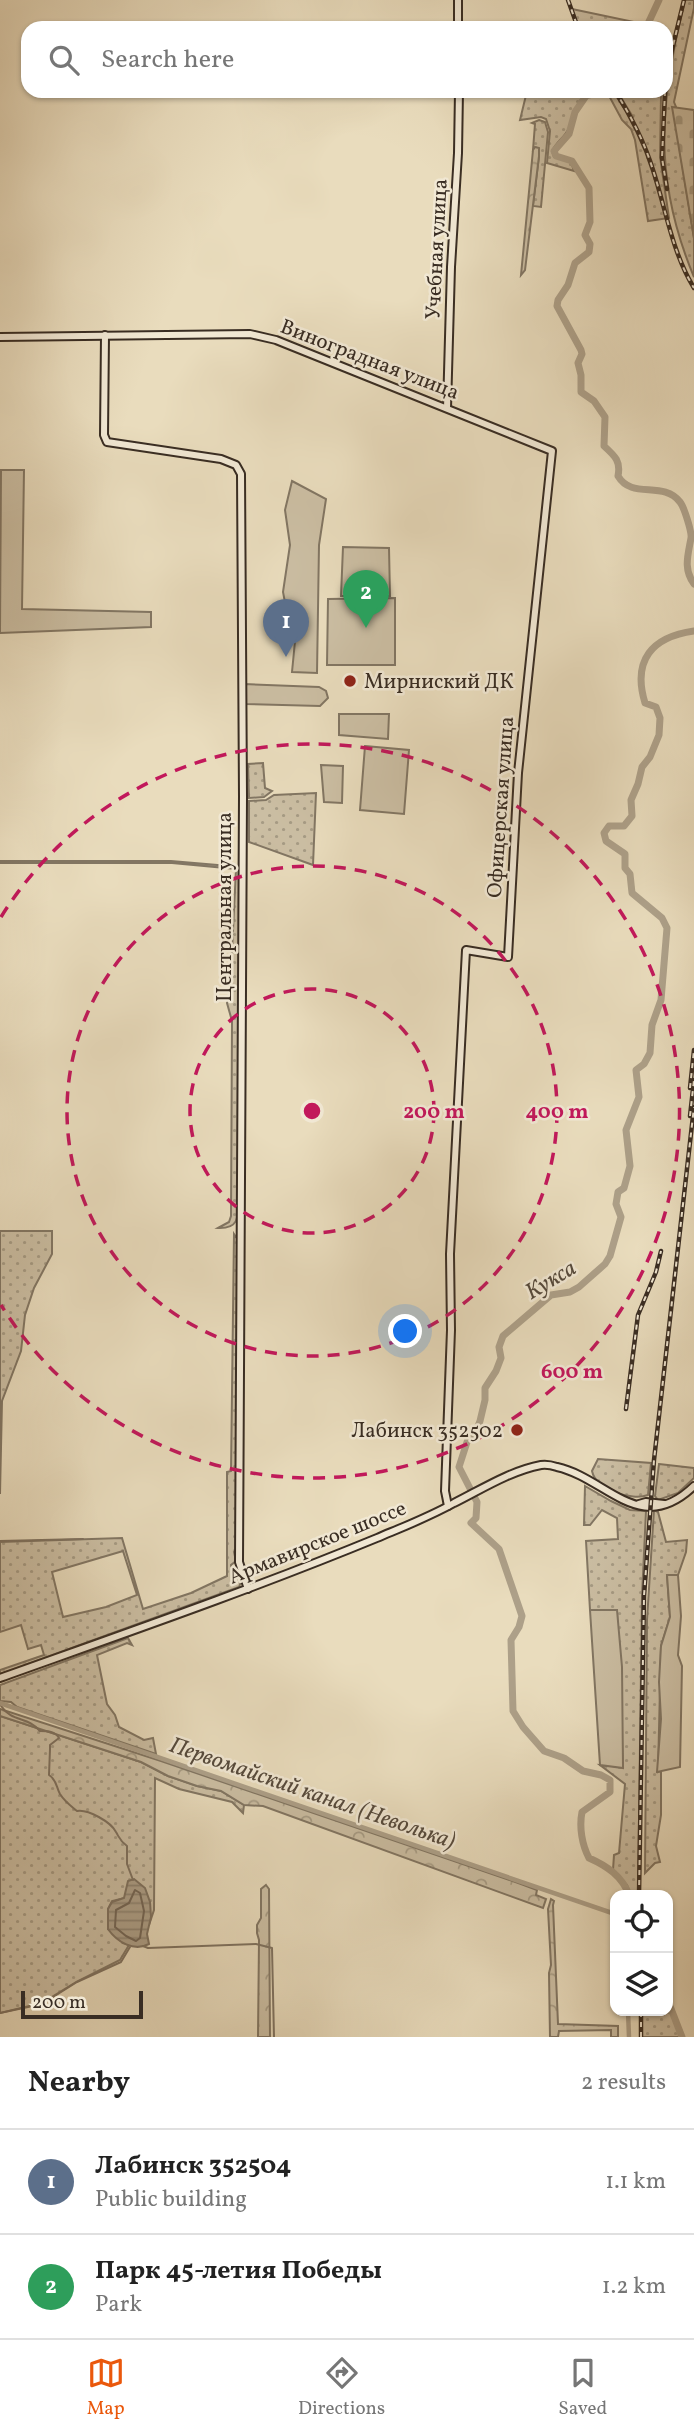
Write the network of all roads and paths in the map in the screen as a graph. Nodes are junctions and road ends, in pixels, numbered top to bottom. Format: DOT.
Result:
graph roads {
  1 [pos="458,0"];
  2 [pos="458,21"];
  3 [pos="458,98"];
  4 [pos="105,335"];
  5 [pos="0,337"];
  6 [pos="447,408"];
  7 [pos="552,451"];
  8 [pos="694,1486"];
  9 [pos="448,1506"];
  10 [pos="248,1589"];
  11 [pos="0,1678"];
  1 -- 2 [label="street"];
  3 -- 6 [label="street, Учебная улица"];
  4 -- 5 [label="street, Виноградная улица"];
  4 -- 6 [label="street, Виноградная улица"];
  4 -- 10 [label="street, Центральная улица"];
  6 -- 7 [label="street, Виноградная улица"];
  7 -- 9 [label="street, Офицерская улица"];
  8 -- 9 [label="street, Армавирское шоссе"];
  9 -- 10 [label="street, Армавирское шоссе"];
  10 -- 11 [label="street, Армавирское шоссе"];
}
